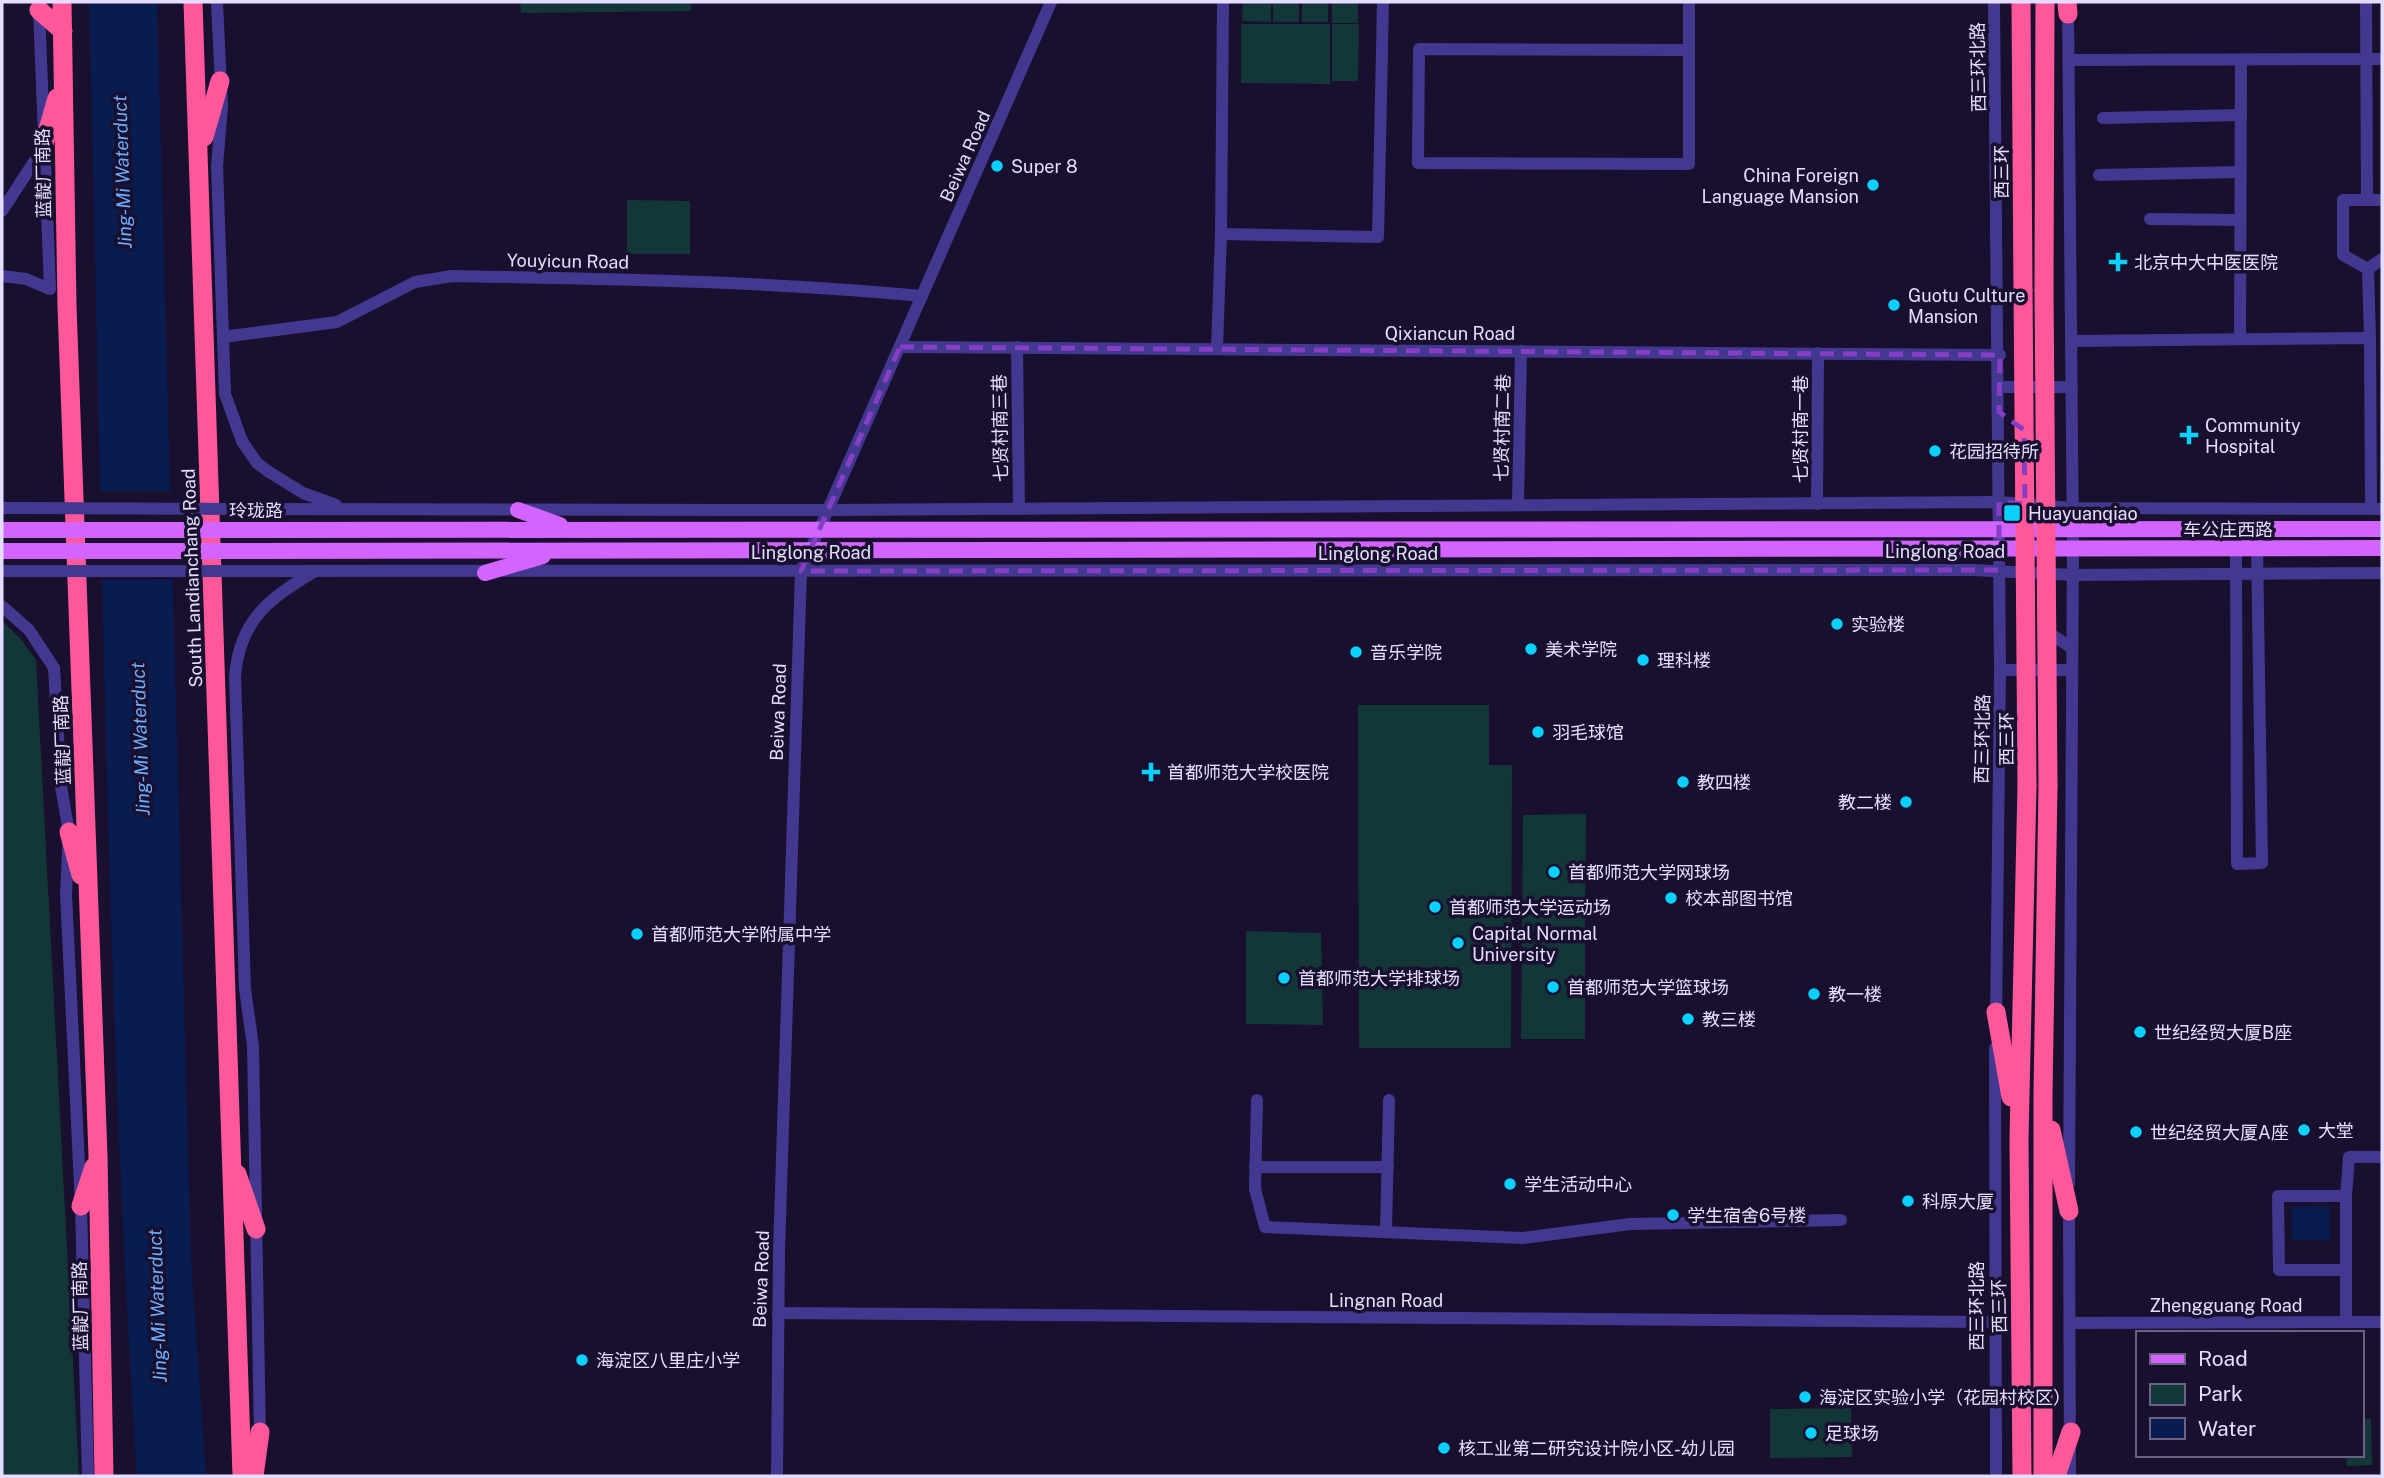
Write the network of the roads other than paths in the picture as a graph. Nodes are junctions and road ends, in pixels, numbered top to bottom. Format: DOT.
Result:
graph roads {
  1 [pos="62,2"];
  2 [pos="193,2"];
  3 [pos="217,2"];
  4 [pos="1051,2"];
  5 [pos="1223,2"];
  6 [pos="1383,2"];
  7 [pos="1689,2"];
  8 [pos="1994,2"];
  9 [pos="2021,2"];
  10 [pos="2045,2"];
  11 [pos="2366,2"];
  12 [pos="39,6"];
  13 [pos="2068,6"];
  14 [pos="63,31"];
  15 [pos="1688,50"];
  16 [pos="2365,59"];
  17 [pos="2382,59"];
  18 [pos="2069,60"];
  19 [pos="2241,60"];
  20 [pos="65,70"];
  21 [pos="219,81"];
  22 [pos="2241,115"];
  23 [pos="2103,118"];
  24 [pos="43,147"];
  25 [pos="199,158"];
  26 [pos="2241,172"];
  27 [pos="2099,175"];
  28 [pos="2367,199"];
  29 [pos="2382,200"];
  30 [pos="2,211"];
  31 [pos="2150,219"];
  32 [pos="2240,219"];
  33 [pos="1221,234"];
  34 [pos="2382,259"];
  35 [pos="2368,269"];
  36 [pos="2,276"];
  37 [pos="50,289"];
  38 [pos="922,296"];
  39 [pos="67,306"];
  40 [pos="223,337"];
  41 [pos="2370,338"];
  42 [pos="2240,339"];
  43 [pos="2071,341"];
  44 [pos="900,347"];
  45 [pos="1017,347"];
  46 [pos="1217,348"];
  47 [pos="1521,351"];
  48 [pos="1818,353"];
  49 [pos="2000,355"];
  50 [pos="2000,387"];
  51 [pos="2072,387"];
  52 [pos="1999,412"];
  53 [pos="1999,502"];
  54 [pos="1817,504"];
  55 [pos="1518,505"];
  56 [pos="2037,505"];
  57 [pos="2,508"];
  58 [pos="2073,508"];
  59 [pos="346,509"];
  60 [pos="1019,509"];
  61 [pos="2377,509"];
  62 [pos="518,510"];
  63 [pos="827,510"];
  64 [pos="1999,528"];
  65 [pos="2038,528"];
  66 [pos="2073,528"];
  67 [pos="2382,529"];
  68 [pos="2,530"];
  69 [pos="572,530"];
  70 [pos="819,530"];
  71 [pos="1998,548"];
  72 [pos="2038,548"];
  73 [pos="2073,548"];
  74 [pos="2236,548"];
  75 [pos="2257,548"];
  76 [pos="2382,548"];
  77 [pos="811,549"];
  78 [pos="2,551"];
  79 [pos="560,551"];
  80 [pos="2,571"];
  81 [pos="315,571"];
  82 [pos="801,571"];
  83 [pos="485,573"];
  84 [pos="2382,573"];
  85 [pos="2236,574"];
  86 [pos="2257,574"];
  87 [pos="1999,575"];
  88 [pos="2073,575"];
  89 [pos="2038,576"];
  90 [pos="2,606"];
  91 [pos="2072,648"];
  92 [pos="2000,670"];
  93 [pos="2072,670"];
  94 [pos="69,832"];
  95 [pos="90,906"];
  96 [pos="1996,1012"];
  97 [pos="2043,1094"];
  98 [pos="1257,1100"];
  99 [pos="1389,1100"];
  100 [pos="2019,1139"];
  101 [pos="230,1153"];
  102 [pos="98,1156"];
  103 [pos="2382,1157"];
  104 [pos="1255,1167"];
  105 [pos="1388,1167"];
  106 [pos="2346,1196"];
  107 [pos="81,1206"];
  108 [pos="2069,1212"];
  109 [pos="1841,1220"];
  110 [pos="256,1229"];
  111 [pos="1386,1232"];
  112 [pos="2346,1270"];
  113 [pos="778,1314"];
  114 [pos="1994,1322"];
  115 [pos="2346,1322"];
  116 [pos="2382,1322"];
  117 [pos="2070,1323"];
  118 [pos="260,1432"];
  119 [pos="2071,1433"];
  120 [pos="2022,1475"];
  121 [pos="88,1476"];
  122 [pos="104,1476"];
  123 [pos="242,1476"];
  124 [pos="254,1476"];
  125 [pos="262,1476"];
  126 [pos="777,1476"];
  127 [pos="1996,1476"];
  128 [pos="2043,1476"];
  129 [pos="2056,1476"];
  130 [pos="2070,1476"];
  1 -- 14 [label="highway, 蓝靛厂南路"];
  2 -- 25 [label="highway, South Landianchang Road"];
  3 -- 21 [label="street"];
  4 -- 38 [label="street, Beiwa Road"];
  5 -- 33 [label="street"];
  6 -- 33 [label="street"];
  7 -- 15 [label="street"];
  8 -- 49 [label="street, 西三环北路"];
  9 -- 100 [label="highway, 西三环, bridge"];
  10 -- 97 [label="highway, bridge"];
  11 -- 16 [label="street"];
  12 -- 14 [label="highway"];
  12 -- 24 [label="street, 蓝靛厂南路"];
  13 -- 18 [label="street"];
  14 -- 20 [label="highway, 蓝靛厂南路"];
  15 -- 15 [label="street"];
  16 -- 17 [label="street"];
  16 -- 19 [label="street"];
  16 -- 28 [label="street"];
  18 -- 19 [label="street"];
  18 -- 43 [label="street"];
  19 -- 22 [label="street"];
  20 -- 24 [label="highway"];
  20 -- 39 [label="highway, 蓝靛厂南路"];
  21 -- 25 [label="highway"];
  21 -- 40 [label="street"];
  22 -- 23 [label="street"];
  22 -- 26 [label="street"];
  24 -- 30 [label="street"];
  24 -- 37 [label="street, 蓝靛厂南路"];
  25 -- 101 [label="highway, South Landianchang Road"];
  26 -- 27 [label="street"];
  26 -- 32 [label="street"];
  28 -- 29 [label="street"];
  28 -- 35 [label="street"];
  31 -- 32 [label="street"];
  32 -- 42 [label="street"];
  33 -- 46 [label="street"];
  34 -- 35 [label="street"];
  35 -- 41 [label="street"];
  36 -- 37 [label="street"];
  37 -- 39 [label="highway"];
  38 -- 40 [label="street, Youyicun Road"];
  38 -- 44 [label="street, Beiwa Road"];
  39 -- 95 [label="highway, 蓝靛厂南路"];
  40 -- 59 [label="street, bridge"];
  41 -- 42 [label="street"];
  41 -- 61 [label="street"];
  42 -- 43 [label="street"];
  43 -- 51 [label="street"];
  44 -- 45 [label="street, Qixiancun Road"];
  44 -- 63 [label="street, Beiwa Road"];
  45 -- 46 [label="street, Qixiancun Road"];
  45 -- 60 [label="street, 七贤村南三巷"];
  46 -- 47 [label="street, Qixiancun Road"];
  47 -- 48 [label="street, Qixiancun Road"];
  47 -- 55 [label="street, 七贤村南二巷"];
  48 -- 49 [label="street, Qixiancun Road"];
  48 -- 54 [label="street, 七贤村南一巷"];
  49 -- 50 [label="street, 西三环北路"];
  50 -- 51 [label="street"];
  50 -- 52 [label="street, 西三环北路"];
  51 -- 58 [label="street"];
  52 -- 53 [label="street, 西三环北路"];
  52 -- 56 [label="street"];
  53 -- 54 [label="street"];
  53 -- 56 [label="street"];
  53 -- 64 [label="street, 西三环北路"];
  54 -- 55 [label="street"];
  55 -- 60 [label="street"];
  56 -- 58 [label="street"];
  56 -- 65 [label="street"];
  57 -- 59 [label="street, 玲珑路, bridge"];
  58 -- 61 [label="street"];
  58 -- 66 [label="street"];
  59 -- 62 [label="street"];
  60 -- 63 [label="street"];
  62 -- 63 [label="street"];
  62 -- 69 [label="main road"];
  63 -- 70 [label="street, Beiwa Road"];
  64 -- 65 [label="main road, Linglong Road"];
  64 -- 70 [label="main road, Linglong Road"];
  64 -- 71 [label="street, 西三环北路"];
  65 -- 66 [label="main road, Linglong Road"];
  65 -- 72 [label="street"];
  66 -- 67 [label="main road, Linglong Road"];
  66 -- 73 [label="street"];
  68 -- 69 [label="main road, 玲珑路, bridge"];
  69 -- 70 [label="main road, Linglong Road"];
  70 -- 77 [label="street, Beiwa Road"];
  71 -- 72 [label="main road, Linglong Road"];
  71 -- 77 [label="main road, Linglong Road"];
  71 -- 87 [label="street, 西三环北路"];
  72 -- 73 [label="main road, 车公庄西路"];
  72 -- 89 [label="street"];
  73 -- 74 [label="main road, 车公庄西路"];
  73 -- 88 [label="street"];
  74 -- 75 [label="main road, 车公庄西路"];
  74 -- 85 [label="street"];
  75 -- 76 [label="main road, 车公庄西路"];
  75 -- 86 [label="street"];
  77 -- 79 [label="main road, Linglong Road"];
  77 -- 82 [label="street, Beiwa Road"];
  78 -- 79 [label="main road, bridge"];
  79 -- 83 [label="main road"];
  80 -- 81 [label="street, bridge"];
  81 -- 83 [label="street, Linglong Road"];
  81 -- 110 [label="street"];
  82 -- 83 [label="street, Linglong Road"];
  82 -- 87 [label="street, Linglong Road"];
  82 -- 113 [label="street, Beiwa Road"];
  84 -- 86 [label="street, Linglong Road"];
  85 -- 86 [label="street, Linglong Road"];
  85 -- 86 [label="street"];
  85 -- 88 [label="street, Linglong Road"];
  87 -- 89 [label="street, Linglong Road"];
  87 -- 92 [label="street, 西三环北路"];
  88 -- 89 [label="street, Linglong Road"];
  88 -- 91 [label="street"];
  89 -- 91 [label="street"];
  90 -- 94 [label="street, 蓝靛厂南路"];
  91 -- 93 [label="street"];
  92 -- 93 [label="street"];
  92 -- 96 [label="street, 西三环北路"];
  93 -- 108 [label="street"];
  94 -- 95 [label="highway"];
  94 -- 107 [label="street, 蓝靛厂南路"];
  95 -- 102 [label="highway, 蓝靛厂南路"];
  96 -- 100 [label="highway"];
  96 -- 114 [label="street, 西三环北路"];
  97 -- 108 [label="highway"];
  97 -- 128 [label="highway"];
  98 -- 104 [label="street"];
  99 -- 105 [label="street"];
  100 -- 120 [label="highway, 西三环"];
  101 -- 110 [label="highway"];
  101 -- 123 [label="highway"];
  102 -- 107 [label="highway"];
  102 -- 122 [label="highway, 蓝靛厂南路"];
  103 -- 106 [label="street"];
  104 -- 105 [label="street"];
  104 -- 111 [label="street"];
  105 -- 111 [label="street"];
  106 -- 112 [label="street"];
  106 -- 112 [label="street"];
  107 -- 121 [label="street, 蓝靛厂南路"];
  108 -- 117 [label="street"];
  109 -- 111 [label="street"];
  110 -- 118 [label="street"];
  112 -- 115 [label="street"];
  113 -- 114 [label="street, Lingnan Road"];
  113 -- 126 [label="street, Beiwa Road"];
  114 -- 127 [label="street, 西三环北路"];
  115 -- 116 [label="street, Zhengguang Road"];
  115 -- 117 [label="street, Zhengguang Road"];
  117 -- 119 [label="street"];
  118 -- 124 [label="highway"];
  118 -- 125 [label="street"];
  119 -- 129 [label="highway"];
  119 -- 130 [label="street"];
}
